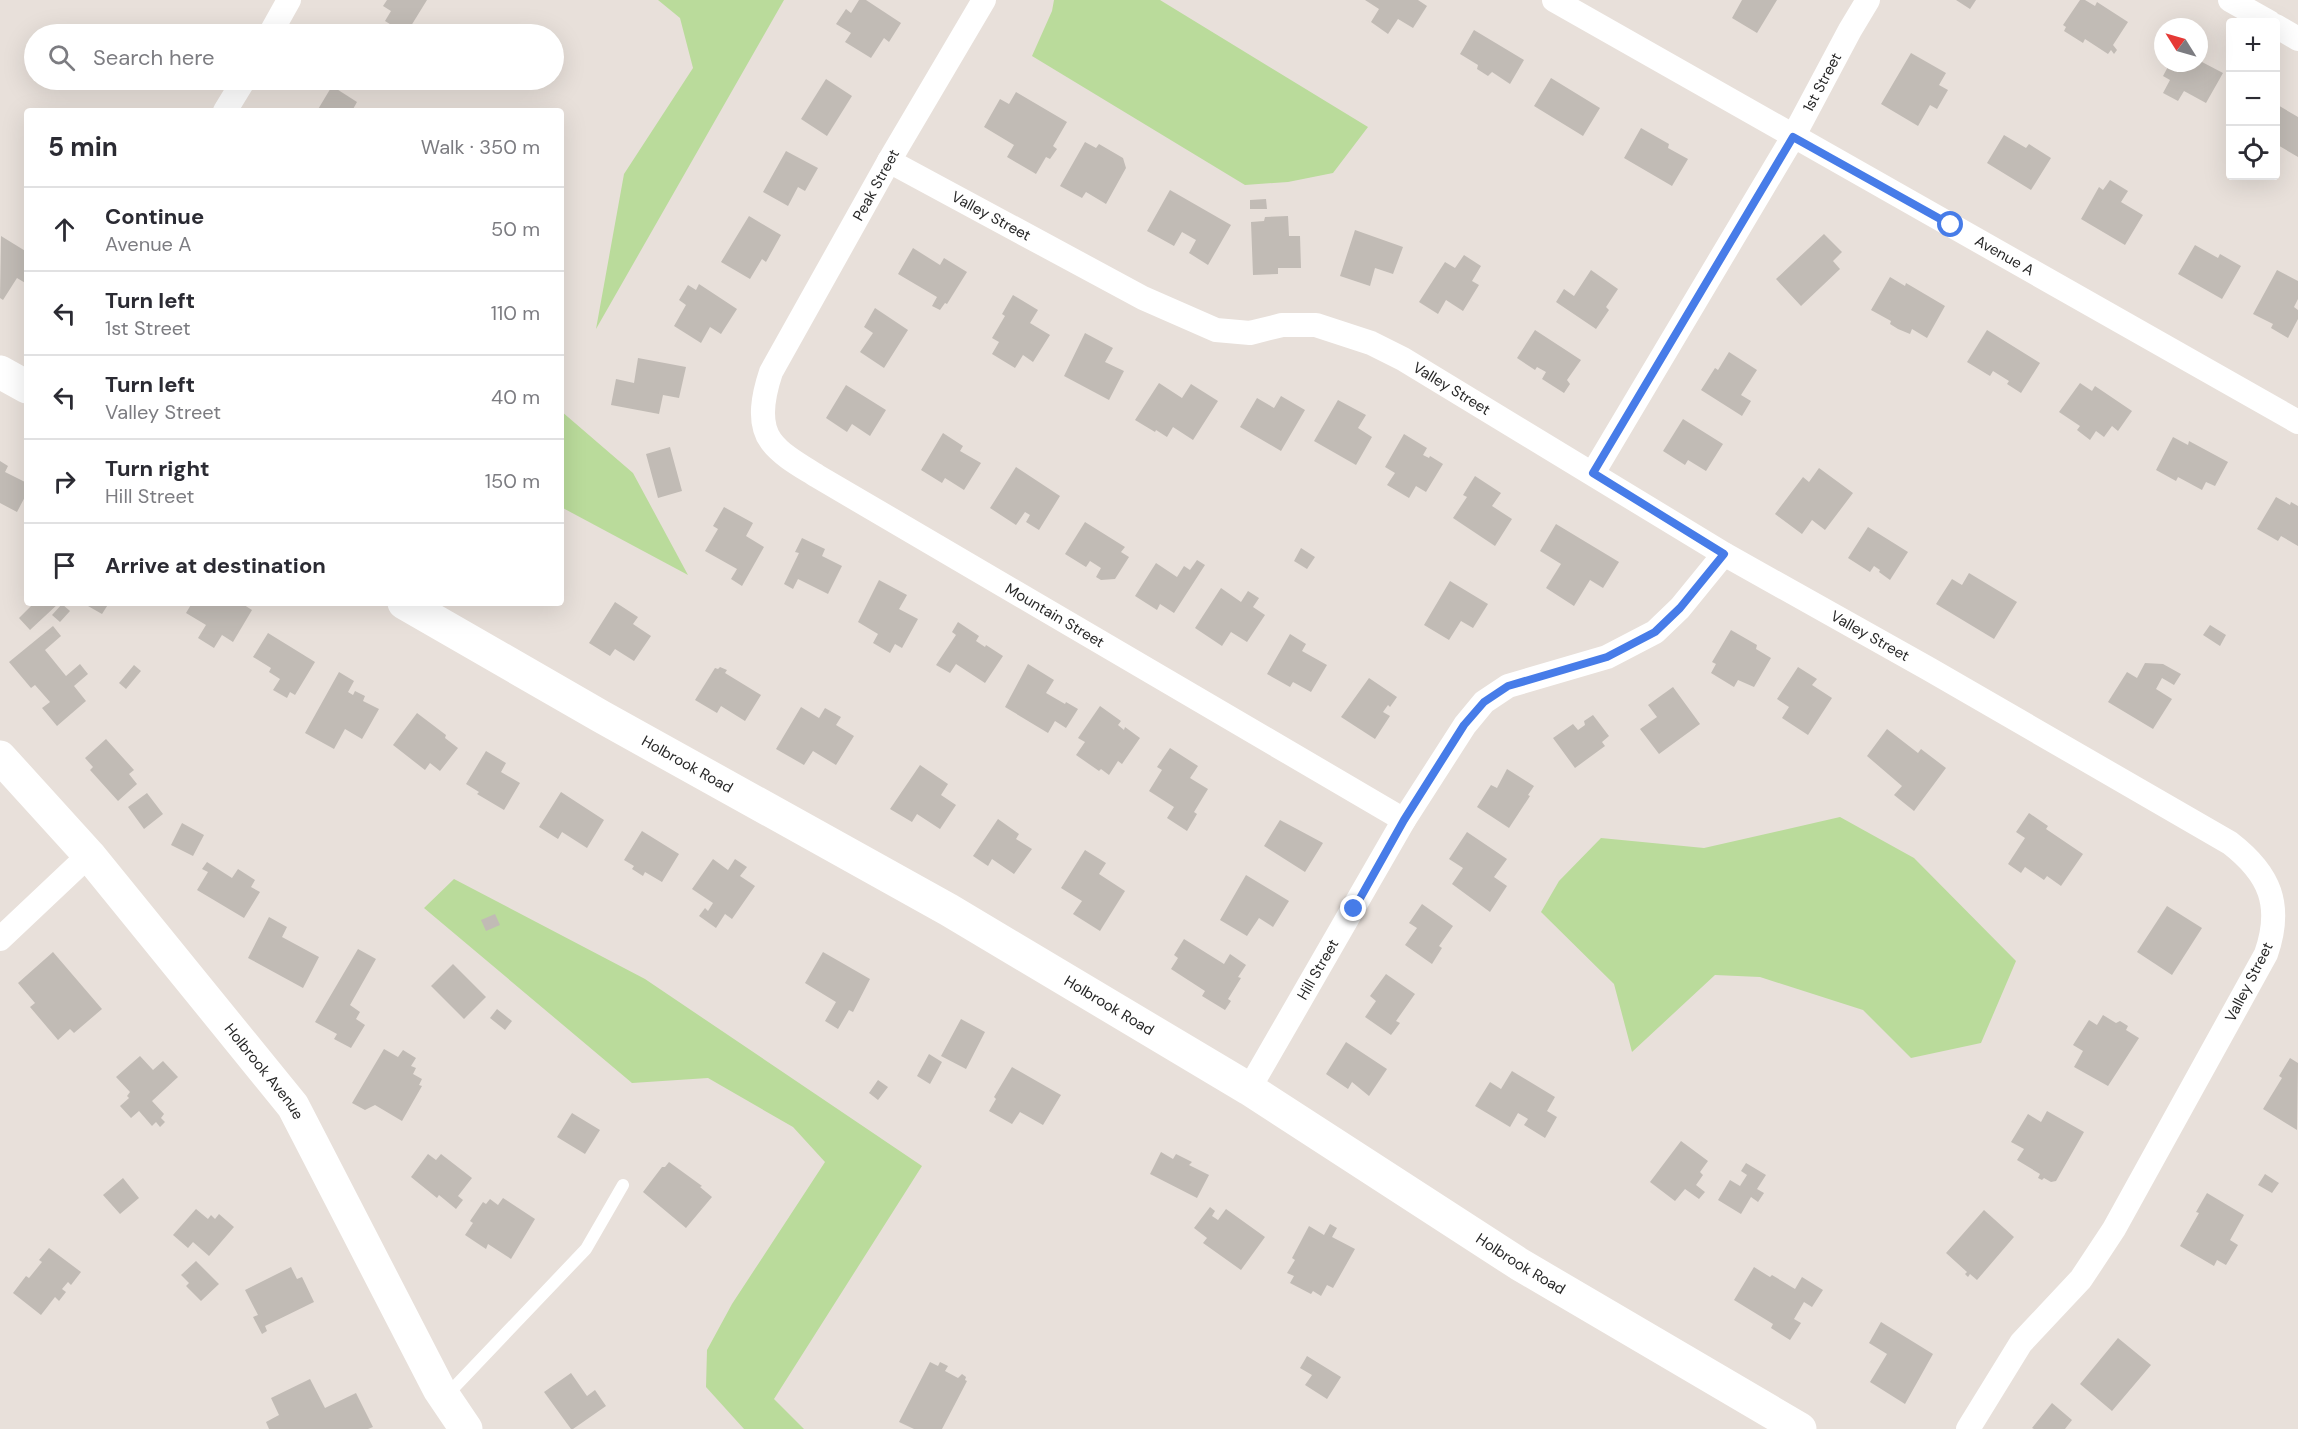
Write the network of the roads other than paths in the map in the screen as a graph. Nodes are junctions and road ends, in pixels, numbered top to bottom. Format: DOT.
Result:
graph roads {
  1 [pos="289,0"];
  2 [pos="984,0"];
  3 [pos="1554,0"];
  4 [pos="1868,0"];
  5 [pos="2230,0"];
  6 [pos="2262,18"];
  7 [pos="276,24"];
  8 [pos="2280,28"];
  9 [pos="2298,39"];
  10 [pos="237,90"];
  11 [pos="227,108"];
  12 [pos="1793,137"];
  13 [pos="889,161"];
  14 [pos="0,372"];
  15 [pos="771,372"];
  16 [pos="24,385"];
  17 [pos="2298,422"];
  18 [pos="1593,473"];
  19 [pos="1724,554"];
  20 [pos="409,606"];
  21 [pos="0,757"];
  22 [pos="1404,820"];
  23 [pos="89,855"];
  24 [pos="0,939"];
  25 [pos="1249,1089"];
  26 [pos="623,1185"];
  27 [pos="445,1398"];
  28 [pos="466,1429"];
  29 [pos="1800,1429"];
  30 [pos="1968,1429"];
  1 -- 7 [label="street"];
  2 -- 13 [label="street, Peak Street"];
  3 -- 12 [label="street, Avenue A"];
  4 -- 12 [label="street, 1st Street"];
  5 -- 6 [label="street"];
  8 -- 9 [label="street"];
  10 -- 11 [label="street"];
  12 -- 17 [label="street, Avenue A"];
  12 -- 18 [label="street, 1st Street"];
  13 -- 15 [label="street, Peak Street"];
  13 -- 18 [label="street, Valley Street"];
  14 -- 16 [label="street"];
  15 -- 22 [label="street, Mountain Street"];
  18 -- 19 [label="street, Valley Street"];
  19 -- 22 [label="street, Hill Street"];
  19 -- 30 [label="street, Valley Street"];
  20 -- 25 [label="street, Holbrook Road"];
  21 -- 23 [label="street, Holbrook Avenue"];
  22 -- 25 [label="street, Hill Street"];
  23 -- 24 [label="street"];
  23 -- 27 [label="street, Holbrook Avenue"];
  25 -- 29 [label="street, Holbrook Road"];
  26 -- 27 [label="lane"];
  27 -- 28 [label="street, Holbrook Avenue"];
}
